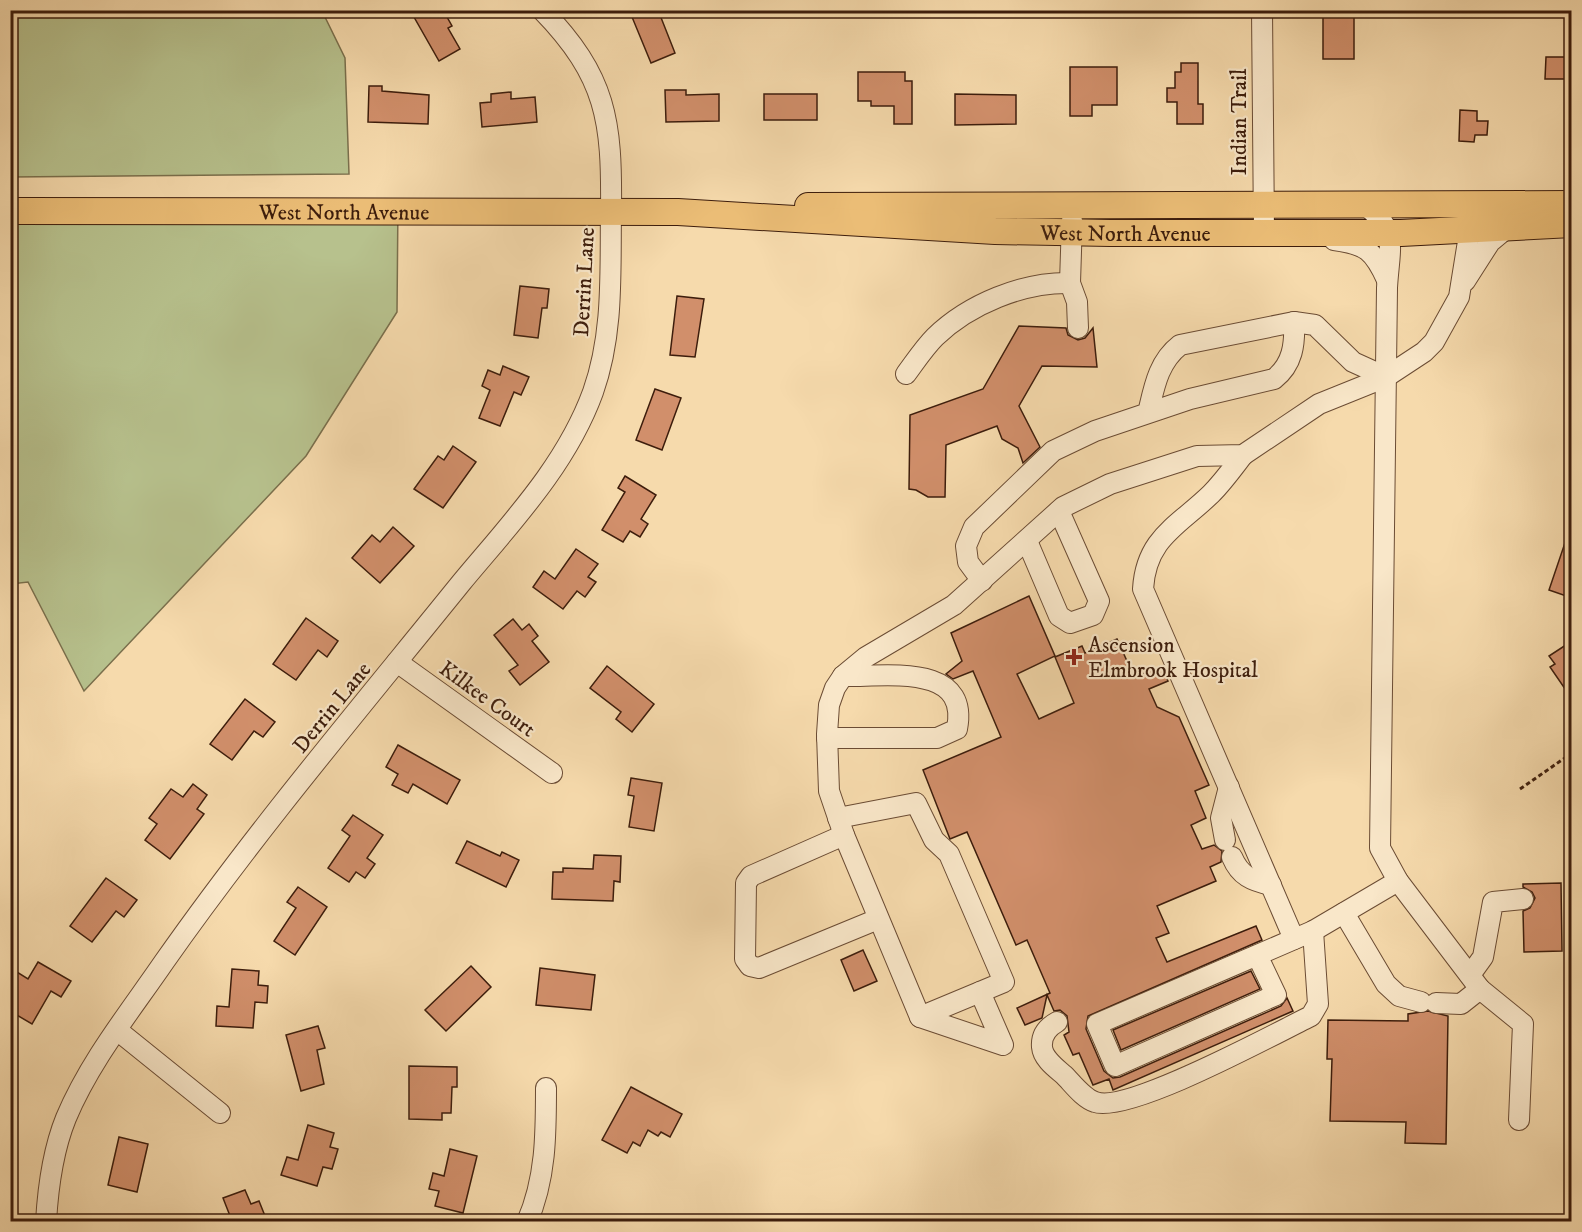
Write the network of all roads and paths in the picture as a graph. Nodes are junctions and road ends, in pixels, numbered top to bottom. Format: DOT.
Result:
graph roads {
  1 [pos="542,10"];
  2 [pos="1262,10"];
  3 [pos="1263,204"];
  4 [pos="1363,204"];
  5 [pos="1072,205"];
  6 [pos="1572,206"];
  7 [pos="10,211"];
  8 [pos="610,211"];
  9 [pos="678,212"];
  10 [pos="1572,224"];
  11 [pos="1508,227"];
  12 [pos="1470,229"];
  13 [pos="1072,232"];
  14 [pos="1273,233"];
  15 [pos="1390,233"];
  16 [pos="1387,280"];
  17 [pos="1070,283"];
  18 [pos="1462,286"];
  19 [pos="1294,321"];
  20 [pos="1078,328"];
  21 [pos="906,374"];
  22 [pos="1386,377"];
  23 [pos="1148,413"];
  24 [pos="1243,454"];
  25 [pos="1059,511"];
  26 [pos="1027,541"];
  27 [pos="982,581"];
  28 [pos="397,662"];
  29 [pos="843,676"];
  30 [pos="827,738"];
  31 [pos="1572,753"];
  32 [pos="552,773"];
  33 [pos="1229,787"];
  34 [pos="1520,789"];
  35 [pos="841,826"];
  36 [pos="1398,881"];
  37 [pos="1271,885"];
  38 [pos="1523,899"];
  39 [pos="1344,913"];
  40 [pos="878,919"];
  41 [pos="1313,931"];
  42 [pos="1294,939"];
  43 [pos="1257,955"];
  44 [pos="1475,982"];
  45 [pos="980,992"];
  46 [pos="920,1017"];
  47 [pos="1057,1022"];
  48 [pos="117,1030"];
  49 [pos="546,1088"];
  50 [pos="220,1113"];
  51 [pos="1519,1120"];
  52 [pos="46,1221"];
  53 [pos="527,1221"];
  1 -- 8 [label="street, Derrin Lane"];
  2 -- 3 [label="street, Indian Trail"];
  3 -- 4 [label="main road, West North Avenue"];
  3 -- 5 [label="main road, West North Avenue"];
  3 -- 14 [label="street, Indian Trail"];
  4 -- 6 [label="main road, West North Avenue"];
  4 -- 15 [label="street"];
  5 -- 9 [label="main road, West North Avenue"];
  5 -- 13 [label="street"];
  6 -- 12 [label="street"];
  7 -- 8 [label="main road, West North Avenue"];
  8 -- 9 [label="main road, West North Avenue"];
  8 -- 28 [label="street, Derrin Lane"];
  9 -- 13 [label="main road, West North Avenue"];
  10 -- 11 [label="main road, West North Avenue"];
  11 -- 12 [label="main road, West North Avenue"];
  11 -- 18 [label="street"];
  12 -- 15 [label="main road, West North Avenue"];
  12 -- 18 [label="street"];
  13 -- 14 [label="main road, West North Avenue"];
  13 -- 17 [label="street"];
  14 -- 15 [label="main road, West North Avenue"];
  14 -- 16 [label="street"];
  15 -- 16 [label="street"];
  16 -- 22 [label="street"];
  17 -- 20 [label="street"];
  17 -- 21 [label="street"];
  18 -- 22 [label="street"];
  19 -- 22 [label="street"];
  19 -- 23 [label="street"];
  19 -- 23 [label="street"];
  22 -- 24 [label="street"];
  22 -- 36 [label="street"];
  23 -- 27 [label="street"];
  24 -- 25 [label="street"];
  24 -- 33 [label="street"];
  25 -- 26 [label="street"];
  25 -- 26 [label="street"];
  26 -- 27 [label="street"];
  27 -- 29 [label="street"];
  28 -- 32 [label="street, Kilkee Court"];
  28 -- 48 [label="street, Derrin Lane"];
  29 -- 30 [label="street"];
  29 -- 30 [label="street"];
  30 -- 35 [label="street"];
  31 -- 34 [label="path"];
  33 -- 37 [label="street"];
  33 -- 37 [label="street"];
  35 -- 40 [label="street"];
  35 -- 40 [label="street"];
  35 -- 45 [label="street"];
  36 -- 39 [label="street"];
  36 -- 44 [label="street"];
  37 -- 42 [label="street"];
  38 -- 44 [label="street"];
  39 -- 41 [label="street"];
  39 -- 44 [label="street"];
  40 -- 46 [label="street"];
  41 -- 42 [label="street"];
  41 -- 47 [label="street"];
  42 -- 43 [label="street"];
  43 -- 43 [label="street"];
  44 -- 51 [label="street"];
  45 -- 46 [label="street"];
  45 -- 46 [label="street"];
  48 -- 50 [label="street"];
  48 -- 52 [label="street, Derrin Lane"];
  49 -- 53 [label="street"];
}
